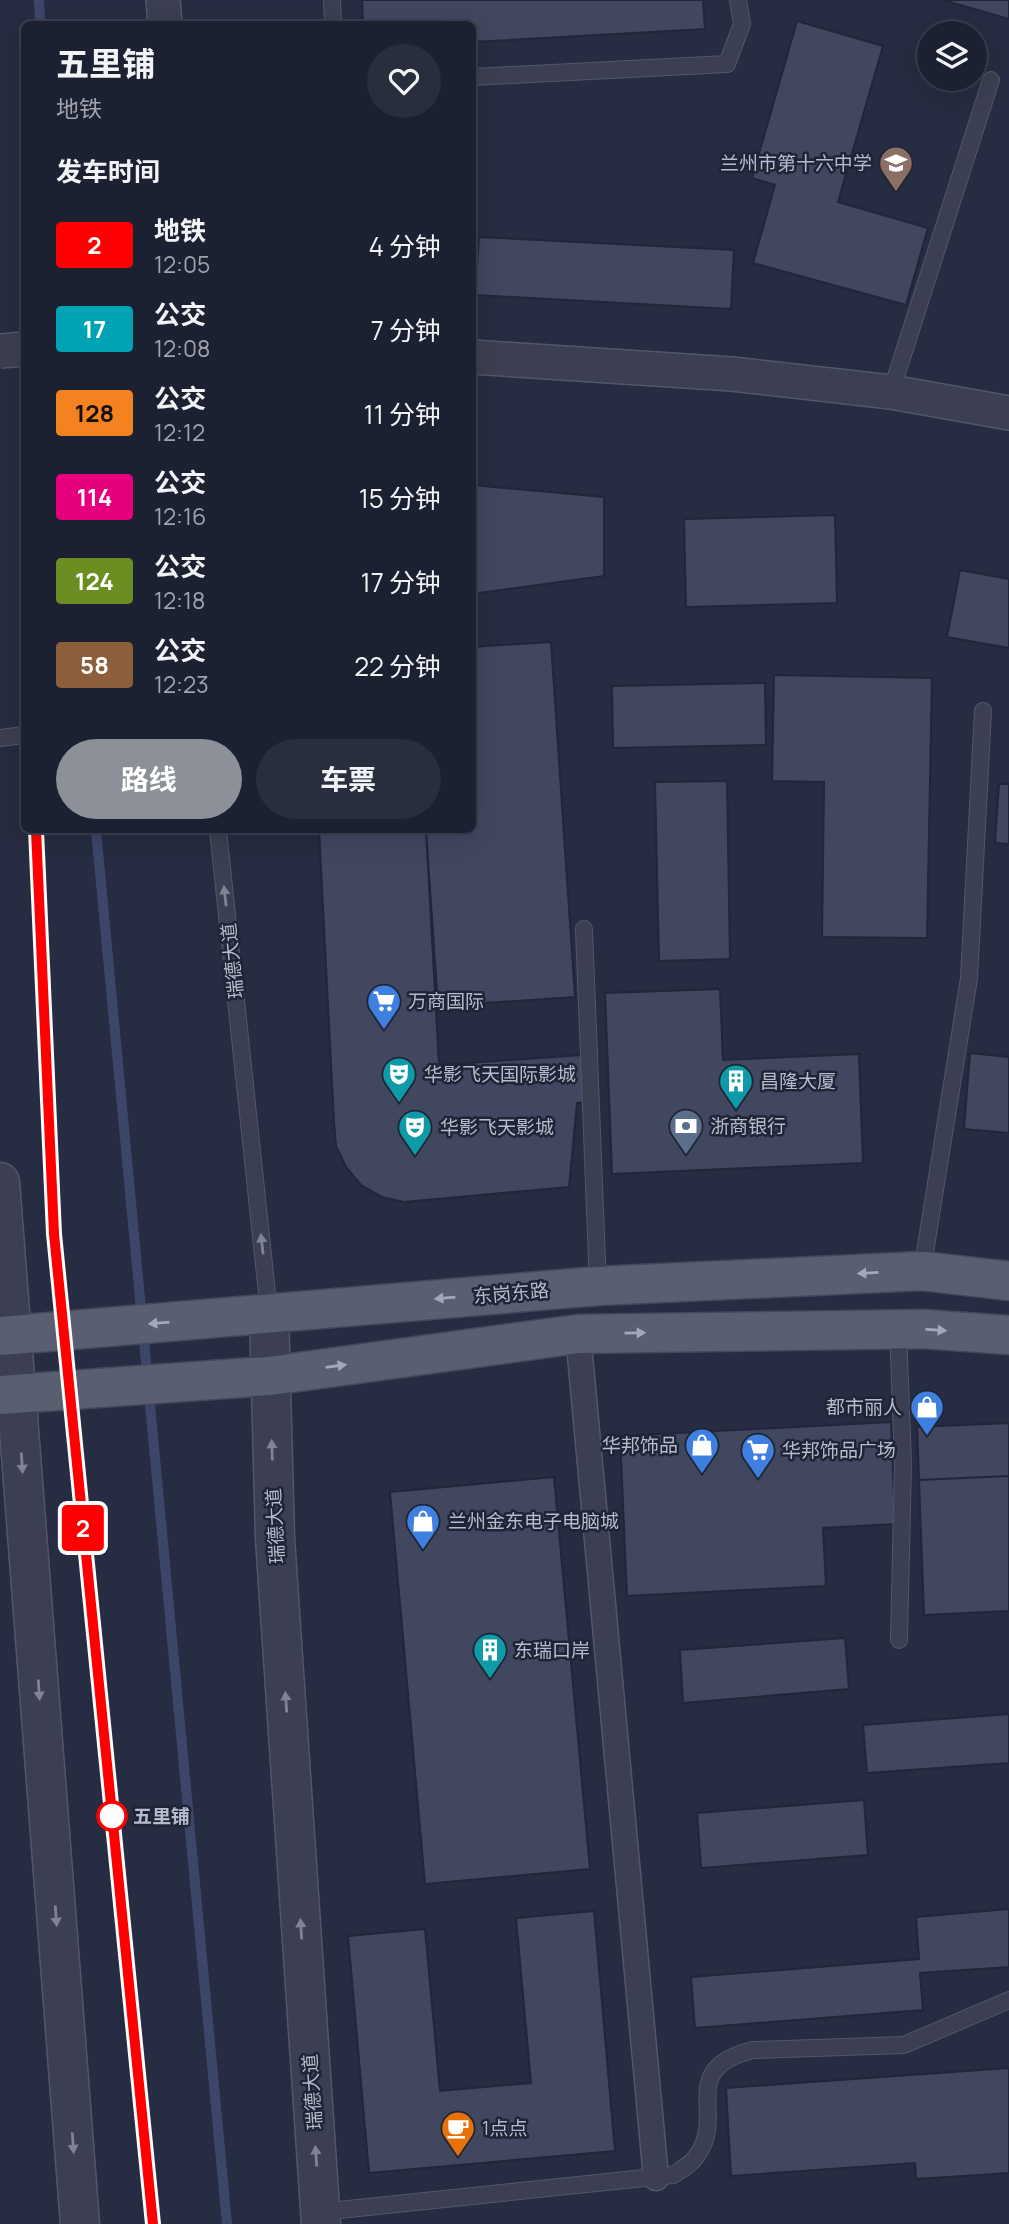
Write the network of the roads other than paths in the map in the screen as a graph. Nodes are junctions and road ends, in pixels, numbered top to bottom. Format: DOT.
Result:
graph roads {
  1 [pos="163,0"];
  2 [pos="331,0"];
  3 [pos="738,0"];
  4 [pos="165,21"];
  5 [pos="333,21"];
  6 [pos="476,77"];
  7 [pos="990,80"];
  8 [pos="21,349"];
  9 [pos="0,351"];
  10 [pos="476,357"];
  11 [pos="891,392"];
  12 [pos="1009,413"];
  13 [pos="982,712"];
  14 [pos="218,833"];
  15 [pos="584,929"];
  16 [pos="0,1182"];
  17 [pos="922,1271"];
  18 [pos="1009,1281"];
  19 [pos="598,1286"];
  20 [pos="269,1312"];
  21 [pos="898,1329"];
  22 [pos="578,1334"];
  23 [pos="1009,1335"];
  24 [pos="7,1336"];
  25 [pos="269,1376"];
  26 [pos="8,1395"];
  27 [pos="899,1640"];
  28 [pos="1009,2000"];
  29 [pos="656,2178"];
  30 [pos="321,2218"];
  31 [pos="80,2224"];
  1 -- 4 [label="street"];
  2 -- 5 [label="lane"];
  3 -- 6 [label="lane"];
  7 -- 11 [label="lane"];
  8 -- 9 [label="street, bridge"];
  10 -- 11 [label="street"];
  11 -- 12 [label="street"];
  13 -- 17 [label="lane"];
  20 -- 14 [label="lane, 瑞德大道, one-way"];
  15 -- 19 [label="lane"];
  16 -- 24 [label="street"];
  17 -- 18 [label="main road, 东岗东路"];
  17 -- 19 [label="main road, 东岗东路, one-way"];
  19 -- 20 [label="main road, 东岗东路, one-way"];
  20 -- 24 [label="main road, 东岗东路, one-way"];
  20 -- 25 [label="street, 瑞德大道"];
  22 -- 21 [label="main road, one-way"];
  21 -- 23 [label="main road, one-way"];
  21 -- 27 [label="lane"];
  25 -- 22 [label="main road, one-way"];
  22 -- 29 [label="street"];
  24 -- 26 [label="street"];
  25 -- 26 [label="main road"];
  30 -- 25 [label="street, 瑞德大道, one-way"];
  26 -- 31 [label="street, one-way"];
  28 -- 29 [label="lane"];
  29 -- 30 [label="lane"];
}
